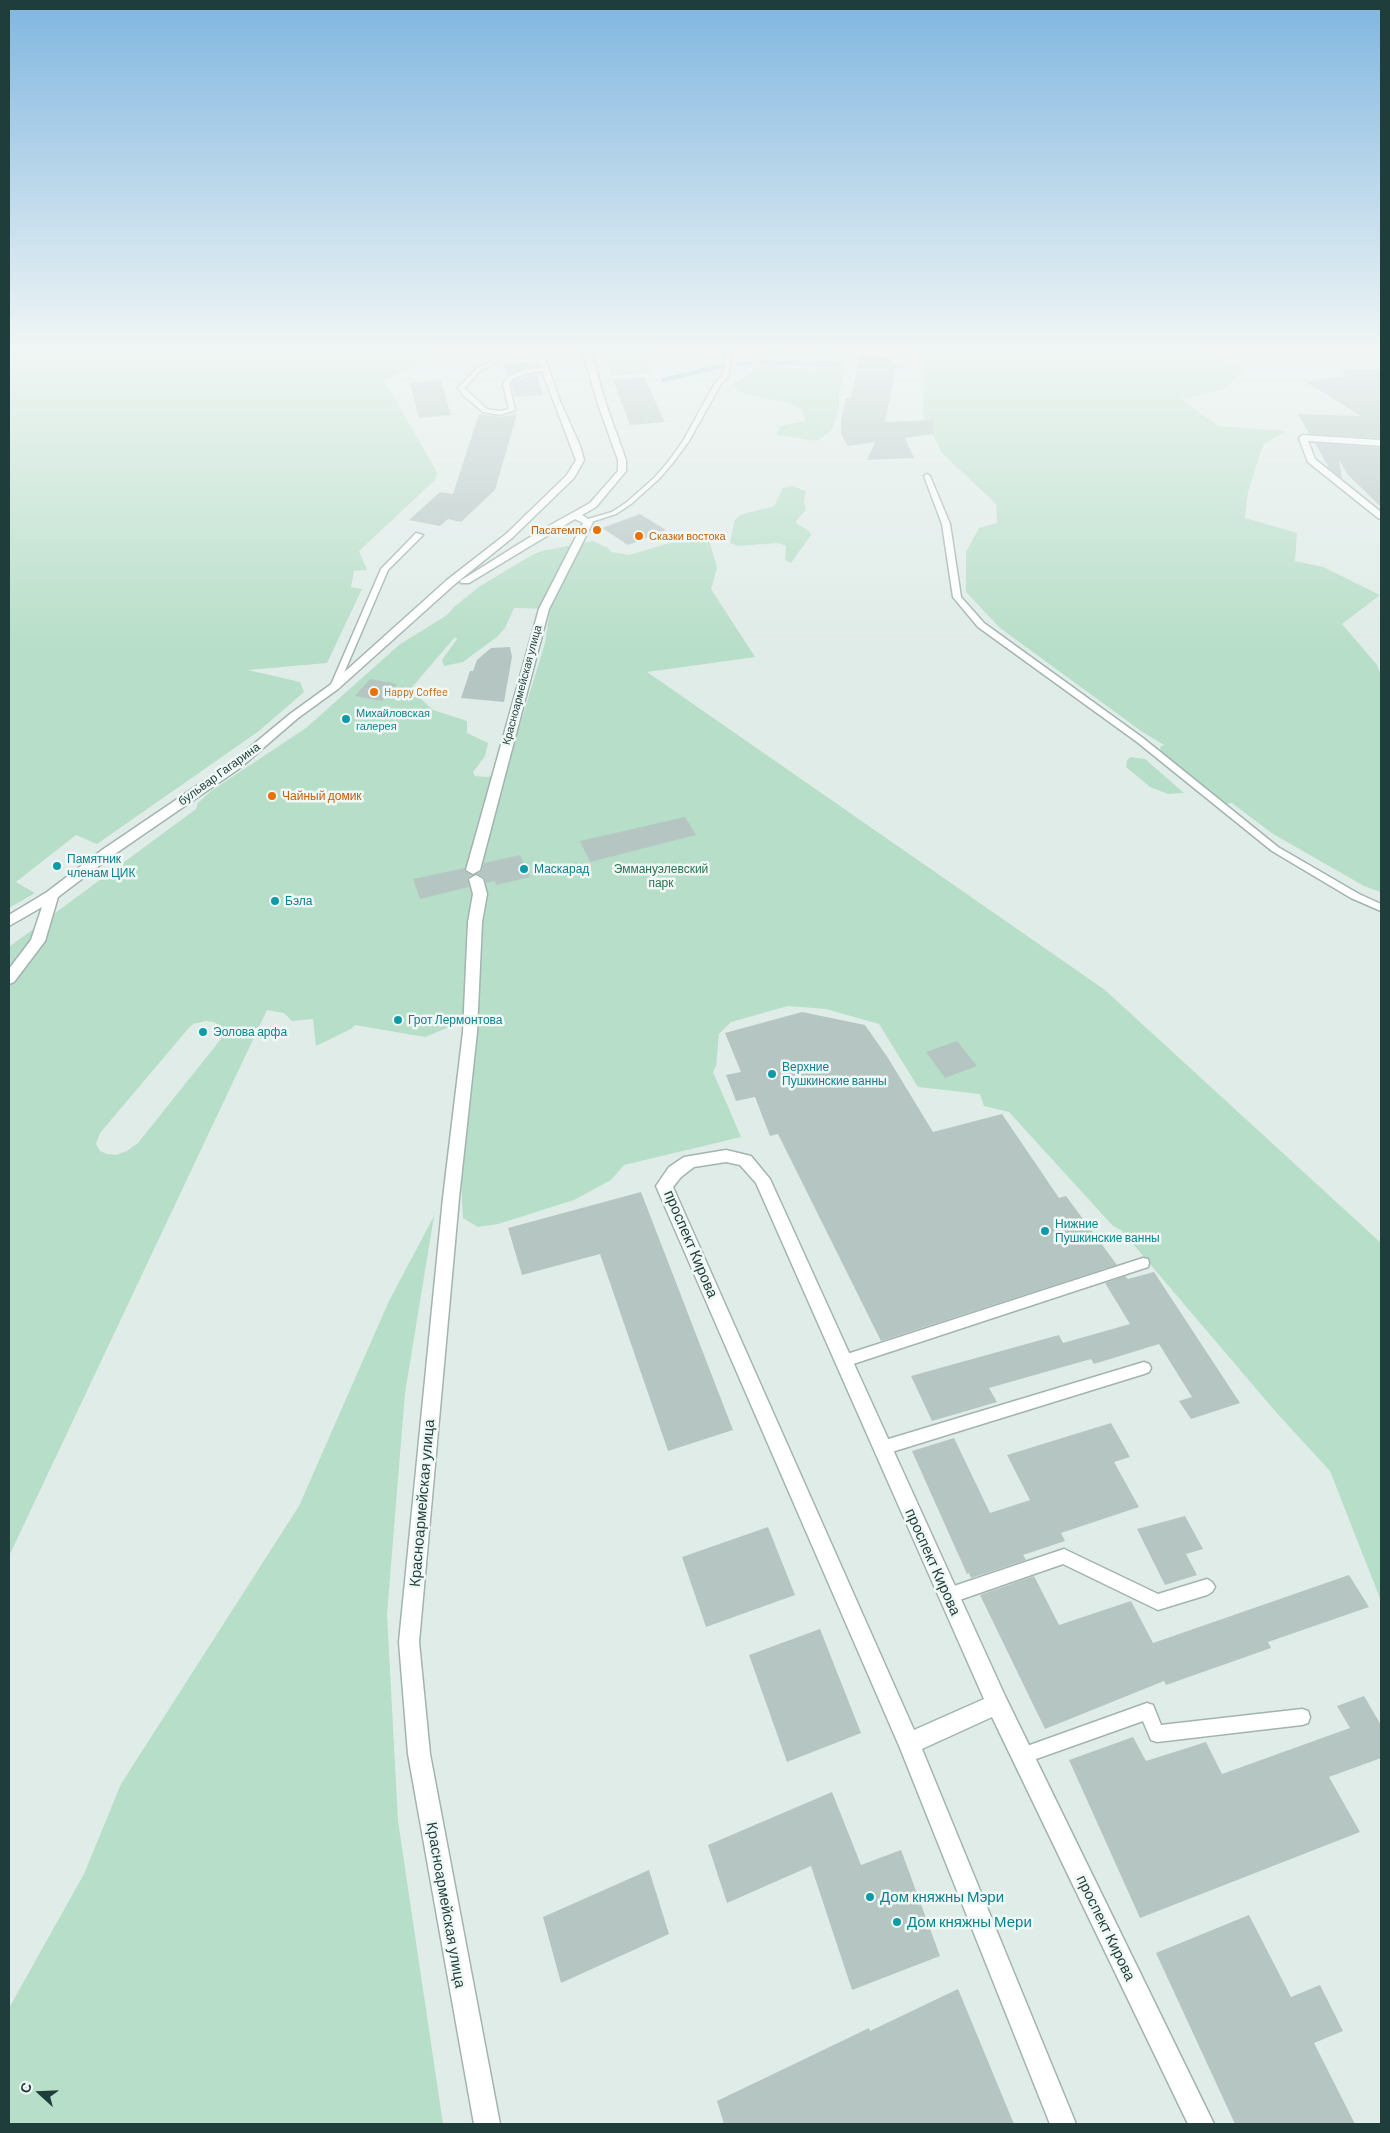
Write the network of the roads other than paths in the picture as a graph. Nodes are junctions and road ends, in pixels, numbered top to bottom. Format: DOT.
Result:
graph roads {
  1 [pos="577,450"];
  2 [pos="618,450"];
  3 [pos="680,450"];
  4 [pos="1307,450"];
  5 [pos="926,476"];
  6 [pos="575,516"];
  7 [pos="1381,516"];
  8 [pos="588,522"];
  9 [pos="419,535"];
  10 [pos="418,612"];
  11 [pos="334,687"];
  12 [pos="52,895"];
  13 [pos="1381,908"];
  14 [pos="9,921"];
  15 [pos="9,979"];
  16 [pos="1143,1263"];
  17 [pos="844,1361"];
  18 [pos="1144,1368"];
  19 [pos="882,1448"];
  20 [pos="1207,1587"];
  21 [pos="948,1596"];
  22 [pos="997,1704"];
  23 [pos="1302,1717"];
  24 [pos="909,1744"];
  25 [pos="1022,1756"];
  26 [pos="487,2124"];
  27 [pos="1063,2124"];
  28 [pos="1202,2124"];
  1 -- 10 [label="street, бульвар Гагарина"];
  2 -- 6 [label="street, бульвар Гагарина"];
  3 -- 8 [label="lane"];
  4 -- 7 [label="street"];
  5 -- 13 [label="lane"];
  6 -- 8 [label="street"];
  6 -- 10 [label="street, бульвар Гагарина"];
  8 -- 26 [label="street, Красноармейская улица"];
  9 -- 11 [label="lane"];
  10 -- 11 [label="street, бульвар Гагарина"];
  11 -- 12 [label="street, бульвар Гагарина"];
  12 -- 14 [label="street, бульвар Гагарина"];
  12 -- 15 [label="street"];
  16 -- 17 [label="lane"];
  17 -- 19 [label="street, проспект Кирова"];
  17 -- 24 [label="street, проспект Кирова"];
  18 -- 19 [label="lane"];
  19 -- 21 [label="street, проспект Кирова"];
  20 -- 21 [label="lane"];
  21 -- 22 [label="street, проспект Кирова"];
  22 -- 24 [label="street"];
  22 -- 25 [label="street, проспект Кирова"];
  23 -- 25 [label="lane"];
  24 -- 27 [label="street, проспект Кирова"];
  25 -- 28 [label="street, проспект Кирова"];
}
